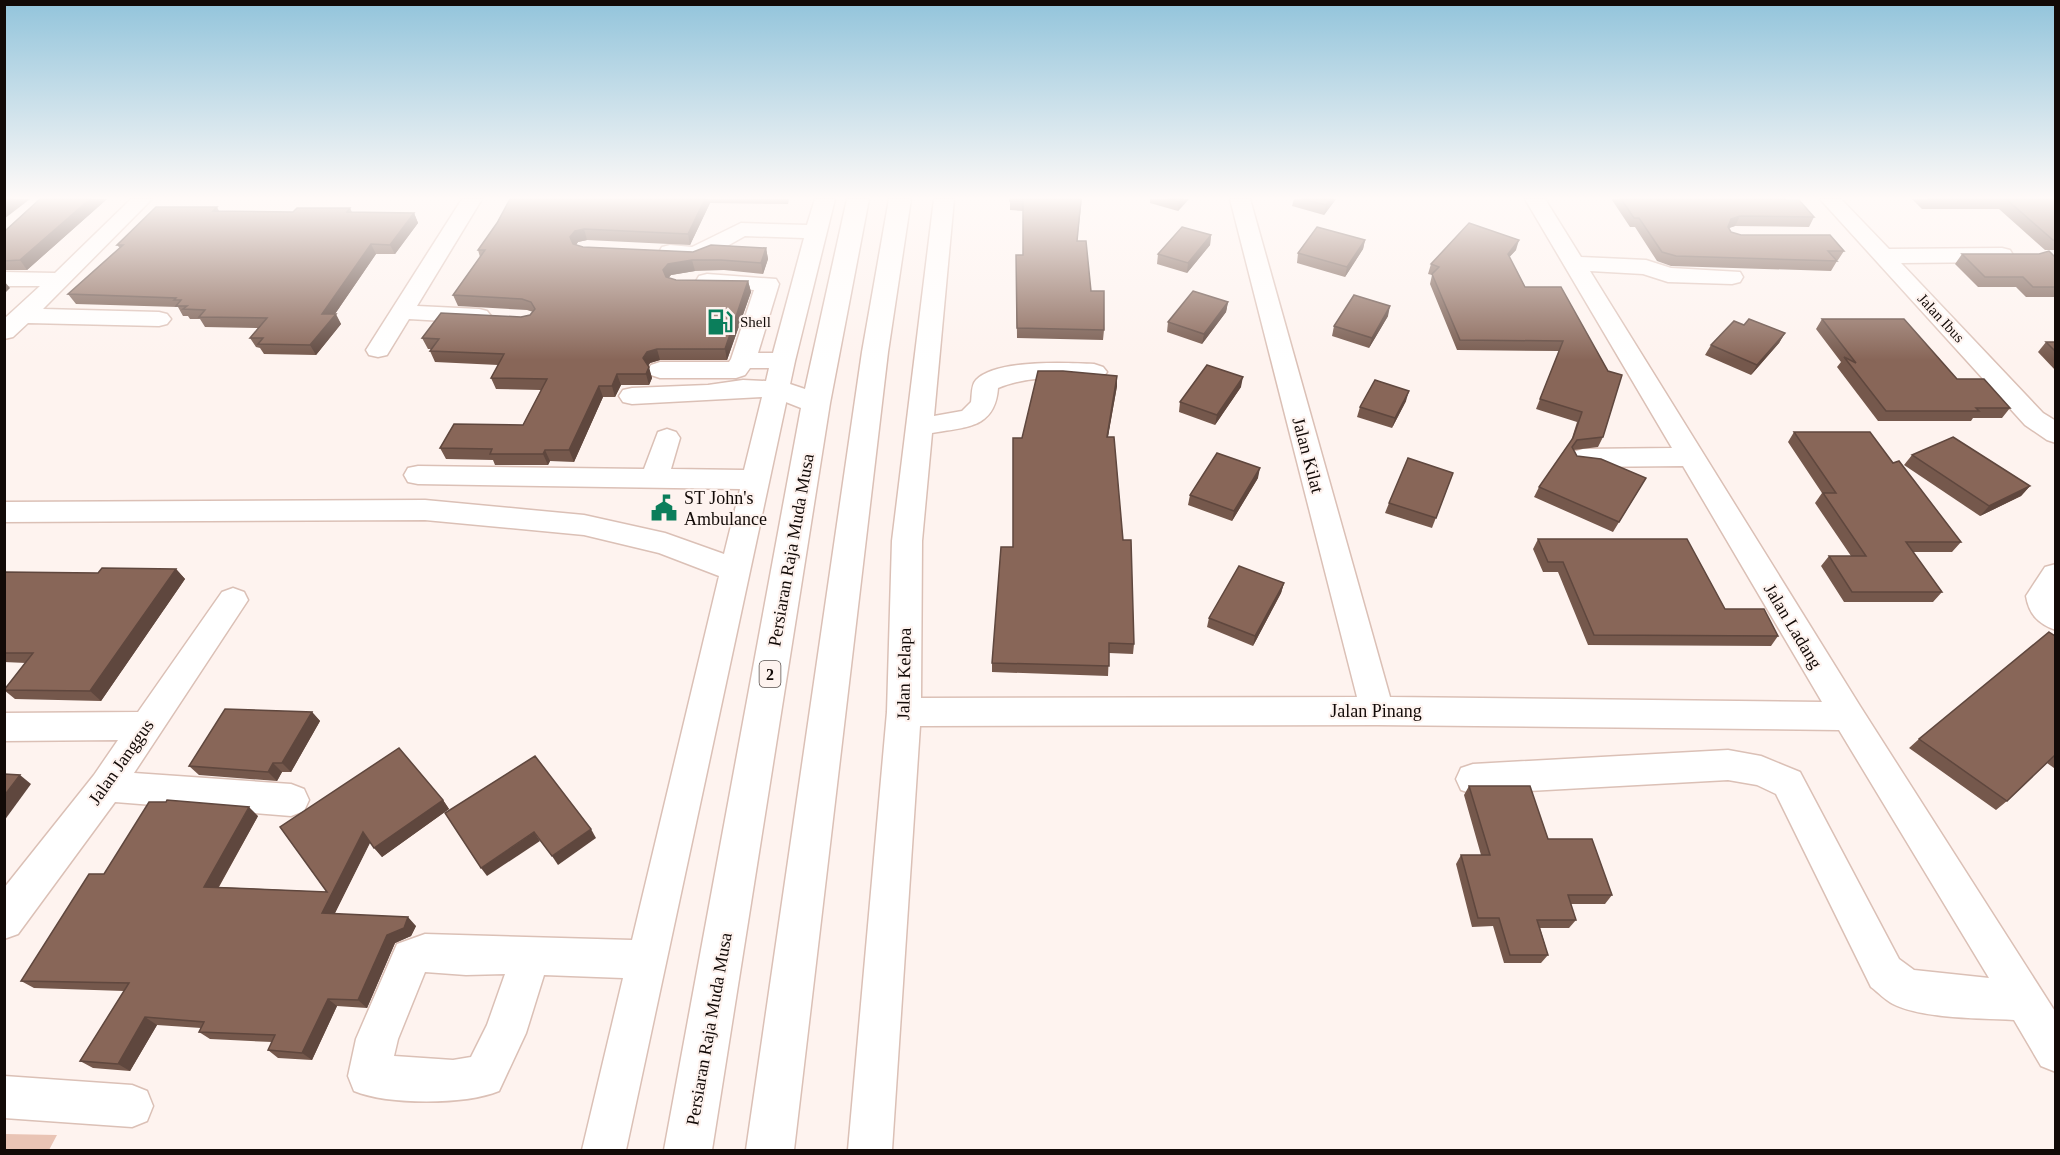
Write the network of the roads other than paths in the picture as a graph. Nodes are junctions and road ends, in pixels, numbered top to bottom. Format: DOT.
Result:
graph roads {
  1 [pos="88,253"];
  2 [pos="438,253"];
  3 [pos="678,253"];
  4 [pos="698,253"];
  5 [pos="810,253"];
  6 [pos="847,253"];
  7 [pos="891,253"];
  8 [pos="938,253"];
  9 [pos="1254,253"];
  10 [pos="1568,253"];
  11 [pos="1880,253"];
  12 [pos="2021,254"];
  13 [pos="1885,256"];
  14 [pos="1574,263"];
  15 [pos="1732,276"];
  16 [pos="4,279"];
  17 [pos="61,280"];
  18 [pos="689,282"];
  19 [pos="768,284"];
  20 [pos="801,285"];
  21 [pos="401,312"];
  22 [pos="23,316"];
  23 [pos="504,318"];
  24 [pos="159,319"];
  25 [pos="4,332"];
  26 [pos="378,350"];
  27 [pos="743,360"];
  28 [pos="660,370"];
  29 [pos="1094,372"];
  30 [pos="780,375"];
  31 [pos="632,396"];
  32 [pos="816,403"];
  33 [pos="919,428"];
  34 [pos="2055,434"];
  35 [pos="667,438"];
  36 [pos="1583,458"];
  37 [pos="1691,458"];
  38 [pos="418,475"];
  39 [pos="654,480"];
  40 [pos="757,480"];
  41 [pos="4,512"];
  42 [pos="736,570"];
  43 [pos="2055,575"];
  44 [pos="233,600"];
  45 [pos="2049,613"];
  46 [pos="1377,711"];
  47 [pos="904,712"];
  48 [pos="1848,716"];
  49 [pos="146,726"];
  50 [pos="4,727"];
  51 [pos="1473,779"];
  52 [pos="106,786"];
  53 [pos="291,800"];
  54 [pos="15,889"];
  55 [pos="4,921"];
  56 [pos="531,955"];
  57 [pos="647,960"];
  58 [pos="2026,1001"];
  59 [pos="2055,1051"];
  60 [pos="4,1097"];
  61 [pos="132,1106"];
  62 [pos="604,1150"];
  63 [pos="688,1150"];
  64 [pos="770,1150"];
  65 [pos="870,1150"];
  1 -- 17 [label="street"];
  2 -- 21 [label="street"];
  3 -- 4 [label="street"];
  5 -- 20 [label="street"];
  6 -- 32 [label="highway, Persiaran Raja Muda Musa / 2"];
  7 -- 64 [label="highway"];
  8 -- 33 [label="street, Jalan Kelapa"];
  9 -- 46 [label="street, Jalan Kilat"];
  10 -- 14 [label="street, Jalan Ladang"];
  11 -- 13 [label="street, Jalan Ibus"];
  12 -- 13 [label="street"];
  13 -- 34 [label="street, Jalan Ibus"];
  14 -- 15 [label="street"];
  14 -- 37 [label="street, Jalan Ladang"];
  16 -- 17 [label="street"];
  17 -- 22 [label="street"];
  18 -- 19 [label="street"];
  19 -- 20 [label="street"];
  19 -- 27 [label="street"];
  20 -- 30 [label="street"];
  21 -- 23 [label="street"];
  21 -- 26 [label="street"];
  22 -- 24 [label="street"];
  22 -- 25 [label="street"];
  27 -- 28 [label="street"];
  27 -- 30 [label="street"];
  29 -- 33 [label="street"];
  30 -- 31 [label="street"];
  30 -- 32 [label="highway"];
  30 -- 40 [label="street"];
  32 -- 63 [label="highway, Persiaran Raja Muda Musa / 2"];
  33 -- 47 [label="street, Jalan Kelapa"];
  35 -- 39 [label="street"];
  36 -- 37 [label="street"];
  37 -- 48 [label="street, Jalan Ladang"];
  38 -- 39 [label="street"];
  39 -- 40 [label="street"];
  40 -- 42 [label="street"];
  41 -- 42 [label="street"];
  42 -- 57 [label="street"];
  43 -- 45 [label="street"];
  44 -- 49 [label="street, Jalan Janggus"];
  46 -- 47 [label="street, Jalan Pinang"];
  46 -- 48 [label="street, Jalan Pinang"];
  47 -- 65 [label="street, Jalan Kelapa"];
  48 -- 58 [label="street, Jalan Ladang"];
  49 -- 50 [label="street"];
  49 -- 52 [label="street, Jalan Janggus"];
  51 -- 58 [label="street"];
  52 -- 53 [label="street"];
  52 -- 54 [label="street, Jalan Janggus"];
  54 -- 55 [label="street, Jalan Janggus"];
  56 -- 57 [label="street"];
  57 -- 62 [label="street"];
  58 -- 59 [label="street, Jalan Ladang"];
  60 -- 61 [label="street"];
}
